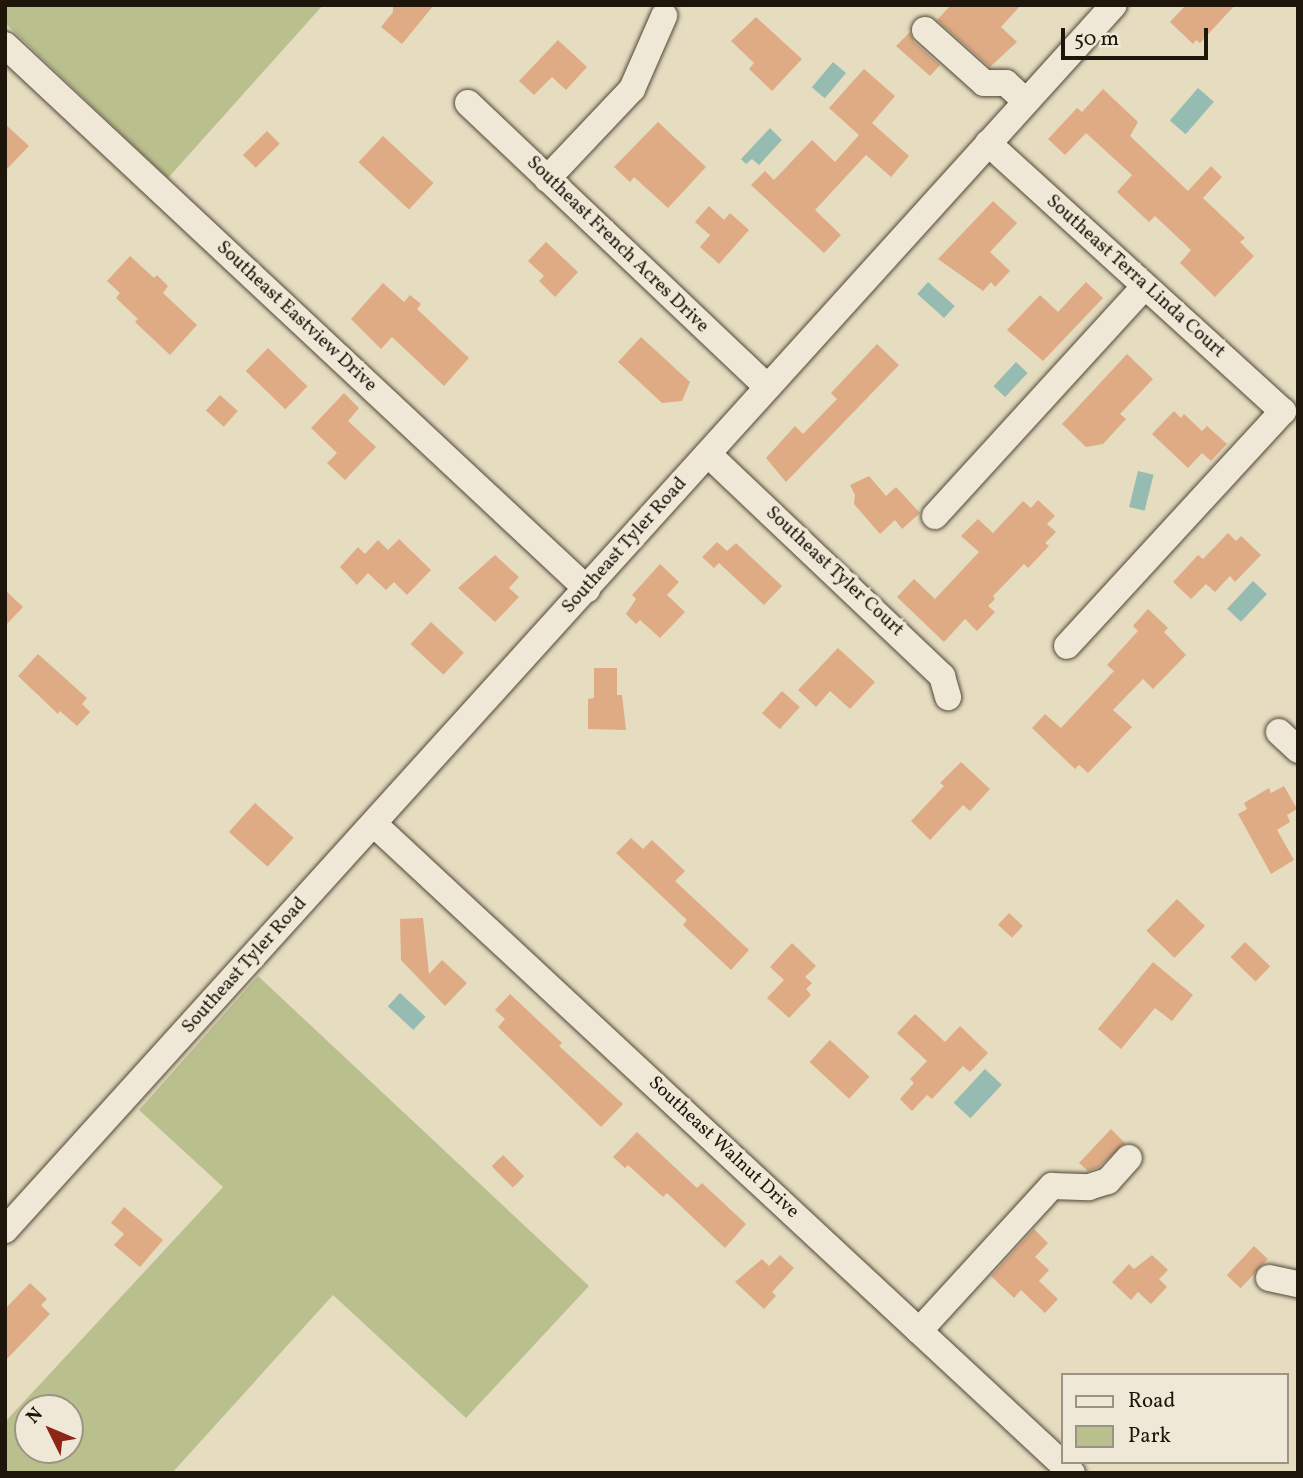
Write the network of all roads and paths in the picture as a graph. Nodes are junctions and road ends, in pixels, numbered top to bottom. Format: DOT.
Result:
graph roads {
  1 [pos="1114,5"];
  2 [pos="664,16"];
  3 [pos="925,30"];
  4 [pos="5,44"];
  5 [pos="1025,102"];
  6 [pos="468,103"];
  7 [pos="988,144"];
  8 [pos="547,178"];
  9 [pos="1144,286"];
  10 [pos="766,387"];
  11 [pos="708,454"];
  12 [pos="935,516"];
  13 [pos="587,589"];
  14 [pos="1067,646"];
  15 [pos="948,697"];
  16 [pos="374,824"];
  17 [pos="1129,1158"];
  18 [pos="5,1230"];
  19 [pos="1269,1278"];
  20 [pos="1298,1283"];
  21 [pos="919,1331"];
  22 [pos="1062,1464"];
  1 -- 5 [label="street, Southeast Tyler Road"];
  2 -- 8 [label="street"];
  3 -- 5 [label="street"];
  4 -- 13 [label="street, Southeast Eastview Drive"];
  5 -- 7 [label="street, Southeast Tyler Road"];
  6 -- 8 [label="street, Southeast French Acres Drive"];
  7 -- 9 [label="street, Southeast Terra Linda Court"];
  7 -- 10 [label="street, Southeast Tyler Road"];
  8 -- 10 [label="street, Southeast French Acres Drive"];
  9 -- 12 [label="street"];
  9 -- 14 [label="street, Southeast Terra Linda Court"];
  10 -- 11 [label="street, Southeast Tyler Road"];
  11 -- 13 [label="street, Southeast Tyler Road"];
  11 -- 15 [label="street, Southeast Tyler Court"];
  13 -- 16 [label="street, Southeast Tyler Road"];
  16 -- 18 [label="street, Southeast Tyler Road"];
  16 -- 21 [label="street, Southeast Walnut Drive"];
  17 -- 21 [label="street"];
  19 -- 20 [label="street"];
  21 -- 22 [label="street, Southeast Walnut Drive"];
}
